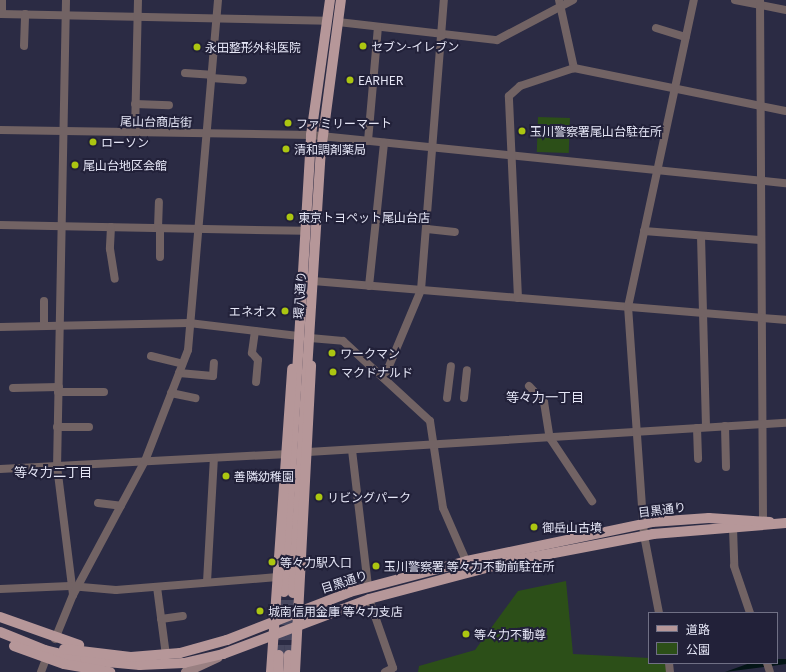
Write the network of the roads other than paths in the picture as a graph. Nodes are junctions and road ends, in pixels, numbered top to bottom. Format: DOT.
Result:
graph roads {
  1 [pos="2,0"];
  2 [pos="66,0"];
  3 [pos="138,0"];
  4 [pos="218,0"];
  5 [pos="330,0"];
  6 [pos="341,0"];
  7 [pos="444,0"];
  8 [pos="573,0"];
  9 [pos="694,0"];
  10 [pos="735,0"];
  11 [pos="760,2"];
  12 [pos="559,4"];
  13 [pos="786,10"];
  14 [pos="1,14"];
  15 [pos="25,14"];
  16 [pos="65,15"];
  17 [pos="138,18"];
  18 [pos="216,19"];
  19 [pos="326,21"];
  20 [pos="338,22"];
  21 [pos="378,27"];
  22 [pos="656,28"];
  23 [pos="441,34"];
  24 [pos="686,37"];
  25 [pos="24,46"];
  26 [pos="574,68"];
  27 [pos="185,73"];
  28 [pos="211,76"];
  29 [pos="243,80"];
  30 [pos="675,88"];
  31 [pos="135,104"];
  32 [pos="169,104"];
  33 [pos="760,106"];
  34 [pos="786,112"];
  35 [pos="0,130"];
  36 [pos="63,131"];
  37 [pos="134,132"];
  38 [pos="206,133"];
  39 [pos="311,135"];
  40 [pos="322,137"];
  41 [pos="368,141"];
  42 [pos="384,143"];
  43 [pos="433,148"];
  44 [pos="512,156"];
  45 [pos="658,170"];
  46 [pos="760,181"];
  47 [pos="786,183"];
  48 [pos="158,202"];
  49 [pos="0,225"];
  50 [pos="61,226"];
  51 [pos="111,227"];
  52 [pos="159,228"];
  53 [pos="197,229"];
  54 [pos="427,229"];
  55 [pos="304,231"];
  56 [pos="644,231"];
  57 [pos="455,232"];
  58 [pos="701,236"];
  59 [pos="760,240"];
  60 [pos="160,257"];
  61 [pos="115,279"];
  62 [pos="313,281"];
  63 [pos="369,286"];
  64 [pos="421,290"];
  65 [pos="518,298"];
  66 [pos="44,301"];
  67 [pos="628,307"];
  68 [pos="703,314"];
  69 [pos="761,318"];
  70 [pos="786,320"];
  71 [pos="189,324"];
  72 [pos="44,326"];
  73 [pos="60,326"];
  74 [pos="0,327"];
  75 [pos="255,331"];
  76 [pos="298,336"];
  77 [pos="310,338"];
  78 [pos="150,356"];
  79 [pos="160,360"];
  80 [pos="214,363"];
  81 [pos="451,366"];
  82 [pos="181,368"];
  83 [pos="467,370"];
  84 [pos="384,378"];
  85 [pos="256,382"];
  86 [pos="529,386"];
  87 [pos="13,388"];
  88 [pos="58,390"];
  89 [pos="104,392"];
  90 [pos="171,393"];
  91 [pos="195,398"];
  92 [pos="448,398"];
  93 [pos="464,398"];
  94 [pos="786,423"];
  95 [pos="763,424"];
  96 [pos="724,426"];
  97 [pos="58,427"];
  98 [pos="89,427"];
  99 [pos="706,427"];
  100 [pos="697,428"];
  101 [pos="636,433"];
  102 [pos="550,438"];
  103 [pos="434,446"];
  104 [pos="352,450"];
  105 [pos="308,452"];
  106 [pos="284,454"];
  107 [pos="214,458"];
  108 [pos="698,459"];
  109 [pos="145,462"];
  110 [pos="57,466"];
  111 [pos="726,467"];
  112 [pos="0,469"];
  113 [pos="592,501"];
  114 [pos="98,503"];
  115 [pos="120,506"];
  116 [pos="763,520"];
  117 [pos="774,523"];
  118 [pos="786,523"];
  119 [pos="643,524"];
  120 [pos="733,528"];
  121 [pos="644,535"];
  122 [pos="467,561"];
  123 [pos="472,572"];
  124 [pos="276,577"];
  125 [pos="207,582"];
  126 [pos="368,586"];
  127 [pos="157,587"];
  128 [pos="0,589"];
  129 [pos="73,589"];
  130 [pos="369,599"];
  131 [pos="299,611"];
  132 [pos="659,612"];
  133 [pos="750,612"];
  134 [pos="183,616"];
  135 [pos="0,617"];
  136 [pos="161,619"];
  137 [pos="274,622"];
  138 [pos="298,624"];
  139 [pos="0,625"];
  140 [pos="0,632"];
  141 [pos="274,634"];
  142 [pos="55,639"];
  143 [pos="0,640"];
  144 [pos="246,645"];
  145 [pos="166,654"];
  146 [pos="223,654"];
  147 [pos="146,655"];
  148 [pos="85,657"];
  149 [pos="46,658"];
  150 [pos="133,669"];
  151 [pos="202,669"];
  152 [pos="274,669"];
  153 [pos="41,672"];
  154 [pos="110,672"];
  155 [pos="186,672"];
  156 [pos="288,672"];
  157 [pos="295,672"];
  158 [pos="385,672"];
  1 -- 14 [label="street"];
  2 -- 16 [label="street"];
  3 -- 17 [label="street"];
  4 -- 18 [label="street"];
  5 -- 19 [label="main road, 環八通り"];
  6 -- 20 [label="main road, 環八通り"];
  7 -- 23 [label="street"];
  8 -- 12 [label="street"];
  9 -- 24 [label="street"];
  10 -- 11 [label="street"];
  11 -- 13 [label="street"];
  11 -- 33 [label="street"];
  12 -- 23 [label="street"];
  12 -- 26 [label="street"];
  14 -- 15 [label="street"];
  15 -- 16 [label="street"];
  15 -- 25 [label="street"];
  16 -- 17 [label="street"];
  16 -- 36 [label="street"];
  17 -- 18 [label="street"];
  17 -- 31 [label="street"];
  18 -- 19 [label="street"];
  18 -- 28 [label="street"];
  19 -- 39 [label="main road, 環八通り"];
  20 -- 21 [label="street"];
  20 -- 40 [label="main road, 環八通り"];
  21 -- 23 [label="street"];
  21 -- 41 [label="street"];
  22 -- 24 [label="street"];
  23 -- 43 [label="street"];
  24 -- 30 [label="street"];
  26 -- 30 [label="street"];
  26 -- 44 [label="street"];
  27 -- 28 [label="street"];
  28 -- 29 [label="street"];
  28 -- 38 [label="street"];
  30 -- 33 [label="street"];
  30 -- 45 [label="street"];
  31 -- 32 [label="street"];
  31 -- 37 [label="street"];
  33 -- 34 [label="street"];
  33 -- 46 [label="street"];
  35 -- 36 [label="street, 尾山台商店街"];
  36 -- 37 [label="street, 尾山台商店街"];
  36 -- 50 [label="street"];
  37 -- 38 [label="street, 尾山台商店街"];
  38 -- 39 [label="street, 尾山台商店街"];
  38 -- 53 [label="street"];
  39 -- 40 [label="street, 尾山台商店街"];
  39 -- 55 [label="main road, 環八通り"];
  40 -- 41 [label="street, 尾山台商店街"];
  40 -- 62 [label="main road, 環八通り"];
  41 -- 42 [label="street, 尾山台商店街"];
  42 -- 43 [label="street, 尾山台商店街"];
  42 -- 63 [label="street"];
  43 -- 44 [label="street, 尾山台商店街"];
  43 -- 54 [label="street"];
  44 -- 45 [label="street, 尾山台商店街"];
  44 -- 65 [label="street"];
  45 -- 46 [label="street, 尾山台商店街"];
  45 -- 56 [label="street"];
  46 -- 47 [label="street, 尾山台商店街"];
  46 -- 59 [label="street"];
  48 -- 52 [label="street"];
  49 -- 50 [label="street"];
  50 -- 51 [label="street"];
  50 -- 73 [label="street"];
  51 -- 52 [label="street"];
  51 -- 61 [label="street"];
  52 -- 53 [label="street"];
  52 -- 60 [label="street"];
  53 -- 55 [label="street"];
  53 -- 71 [label="street"];
  54 -- 57 [label="street"];
  54 -- 64 [label="street"];
  55 -- 76 [label="main road, 環八通り"];
  56 -- 58 [label="street"];
  56 -- 67 [label="street"];
  58 -- 59 [label="street"];
  58 -- 68 [label="street"];
  59 -- 69 [label="street"];
  62 -- 63 [label="street"];
  62 -- 77 [label="main road, 環八通り"];
  63 -- 64 [label="street"];
  64 -- 65 [label="street"];
  64 -- 84 [label="street"];
  65 -- 67 [label="street"];
  66 -- 72 [label="street"];
  67 -- 68 [label="street"];
  67 -- 101 [label="street"];
  68 -- 69 [label="street"];
  68 -- 99 [label="street"];
  69 -- 70 [label="street"];
  69 -- 95 [label="street"];
  71 -- 73 [label="street"];
  71 -- 75 [label="street"];
  71 -- 82 [label="street"];
  72 -- 73 [label="street"];
  72 -- 74 [label="street"];
  73 -- 88 [label="street"];
  75 -- 76 [label="street"];
  75 -- 85 [label="street"];
  76 -- 77 [label="main road, 環八通り"];
  76 -- 106 [label="main road"];
  77 -- 84 [label="street"];
  77 -- 105 [label="main road"];
  78 -- 82 [label="street"];
  79 -- 82 [label="street"];
  80 -- 82 [label="street"];
  81 -- 92 [label="street"];
  82 -- 90 [label="street"];
  83 -- 93 [label="street"];
  84 -- 103 [label="street"];
  86 -- 102 [label="street"];
  87 -- 88 [label="street"];
  88 -- 89 [label="street"];
  88 -- 97 [label="street"];
  90 -- 91 [label="street"];
  90 -- 109 [label="street"];
  94 -- 95 [label="street"];
  95 -- 96 [label="street"];
  95 -- 116 [label="street"];
  96 -- 99 [label="street"];
  96 -- 111 [label="street"];
  97 -- 98 [label="street"];
  97 -- 110 [label="street"];
  99 -- 100 [label="street"];
  100 -- 101 [label="street"];
  100 -- 108 [label="street"];
  101 -- 102 [label="street"];
  101 -- 119 [label="street"];
  102 -- 103 [label="street"];
  102 -- 113 [label="street"];
  103 -- 104 [label="street"];
  103 -- 122 [label="street"];
  104 -- 105 [label="street"];
  104 -- 126 [label="street"];
  105 -- 131 [label="main road"];
  106 -- 107 [label="street"];
  106 -- 124 [label="main road"];
  107 -- 109 [label="street"];
  107 -- 125 [label="street"];
  109 -- 110 [label="street"];
  109 -- 115 [label="street"];
  110 -- 112 [label="street"];
  110 -- 129 [label="street"];
  114 -- 115 [label="street"];
  115 -- 129 [label="street"];
  116 -- 117 [label="main road, 目黒通り"];
  116 -- 119 [label="main road, 目黒通り"];
  117 -- 118 [label="main road, 目黒通り"];
  117 -- 120 [label="main road, 目黒通り"];
  119 -- 121 [label="street"];
  119 -- 122 [label="main road, 目黒通り"];
  120 -- 121 [label="main road, 目黒通り"];
  120 -- 133 [label="street"];
  121 -- 123 [label="main road, 目黒通り"];
  121 -- 132 [label="street"];
  122 -- 123 [label="street"];
  122 -- 126 [label="main road, 目黒通り"];
  123 -- 130 [label="main road, 目黒通り"];
  124 -- 125 [label="street"];
  124 -- 137 [label="main road"];
  125 -- 127 [label="street"];
  126 -- 131 [label="main road, 目黒通り"];
  127 -- 129 [label="street"];
  127 -- 136 [label="street"];
  128 -- 129 [label="street"];
  129 -- 142 [label="street"];
  130 -- 138 [label="main road, 目黒通り"];
  130 -- 158 [label="street"];
  131 -- 137 [label="main road, 目黒通り"];
  131 -- 138 [label="main road"];
  134 -- 136 [label="street"];
  135 -- 142 [label="main road"];
  136 -- 145 [label="street"];
  137 -- 141 [label="main road"];
  137 -- 145 [label="main road, 目黒通り"];
  138 -- 141 [label="main road, 目黒通り"];
  138 -- 157 [label="main road"];
  139 -- 148 [label="main road, 目黒通り"];
  140 -- 148 [label="main road, 目黒通り"];
  141 -- 144 [label="main road, 目黒通り"];
  141 -- 152 [label="main road"];
  142 -- 147 [label="main road"];
  143 -- 149 [label="main road"];
  144 -- 146 [label="main road, 目黒通り"];
  144 -- 152 [label="main road"];
  145 -- 147 [label="main road, 目黒通り"];
  146 -- 150 [label="main road, 目黒通り"];
  146 -- 151 [label="street"];
  147 -- 148 [label="main road, 目黒通り"];
  148 -- 150 [label="main road, 目黒通り"];
  149 -- 153 [label="street"];
  149 -- 154 [label="main road"];
  151 -- 155 [label="street"];
  152 -- 156 [label="main road"];
}
